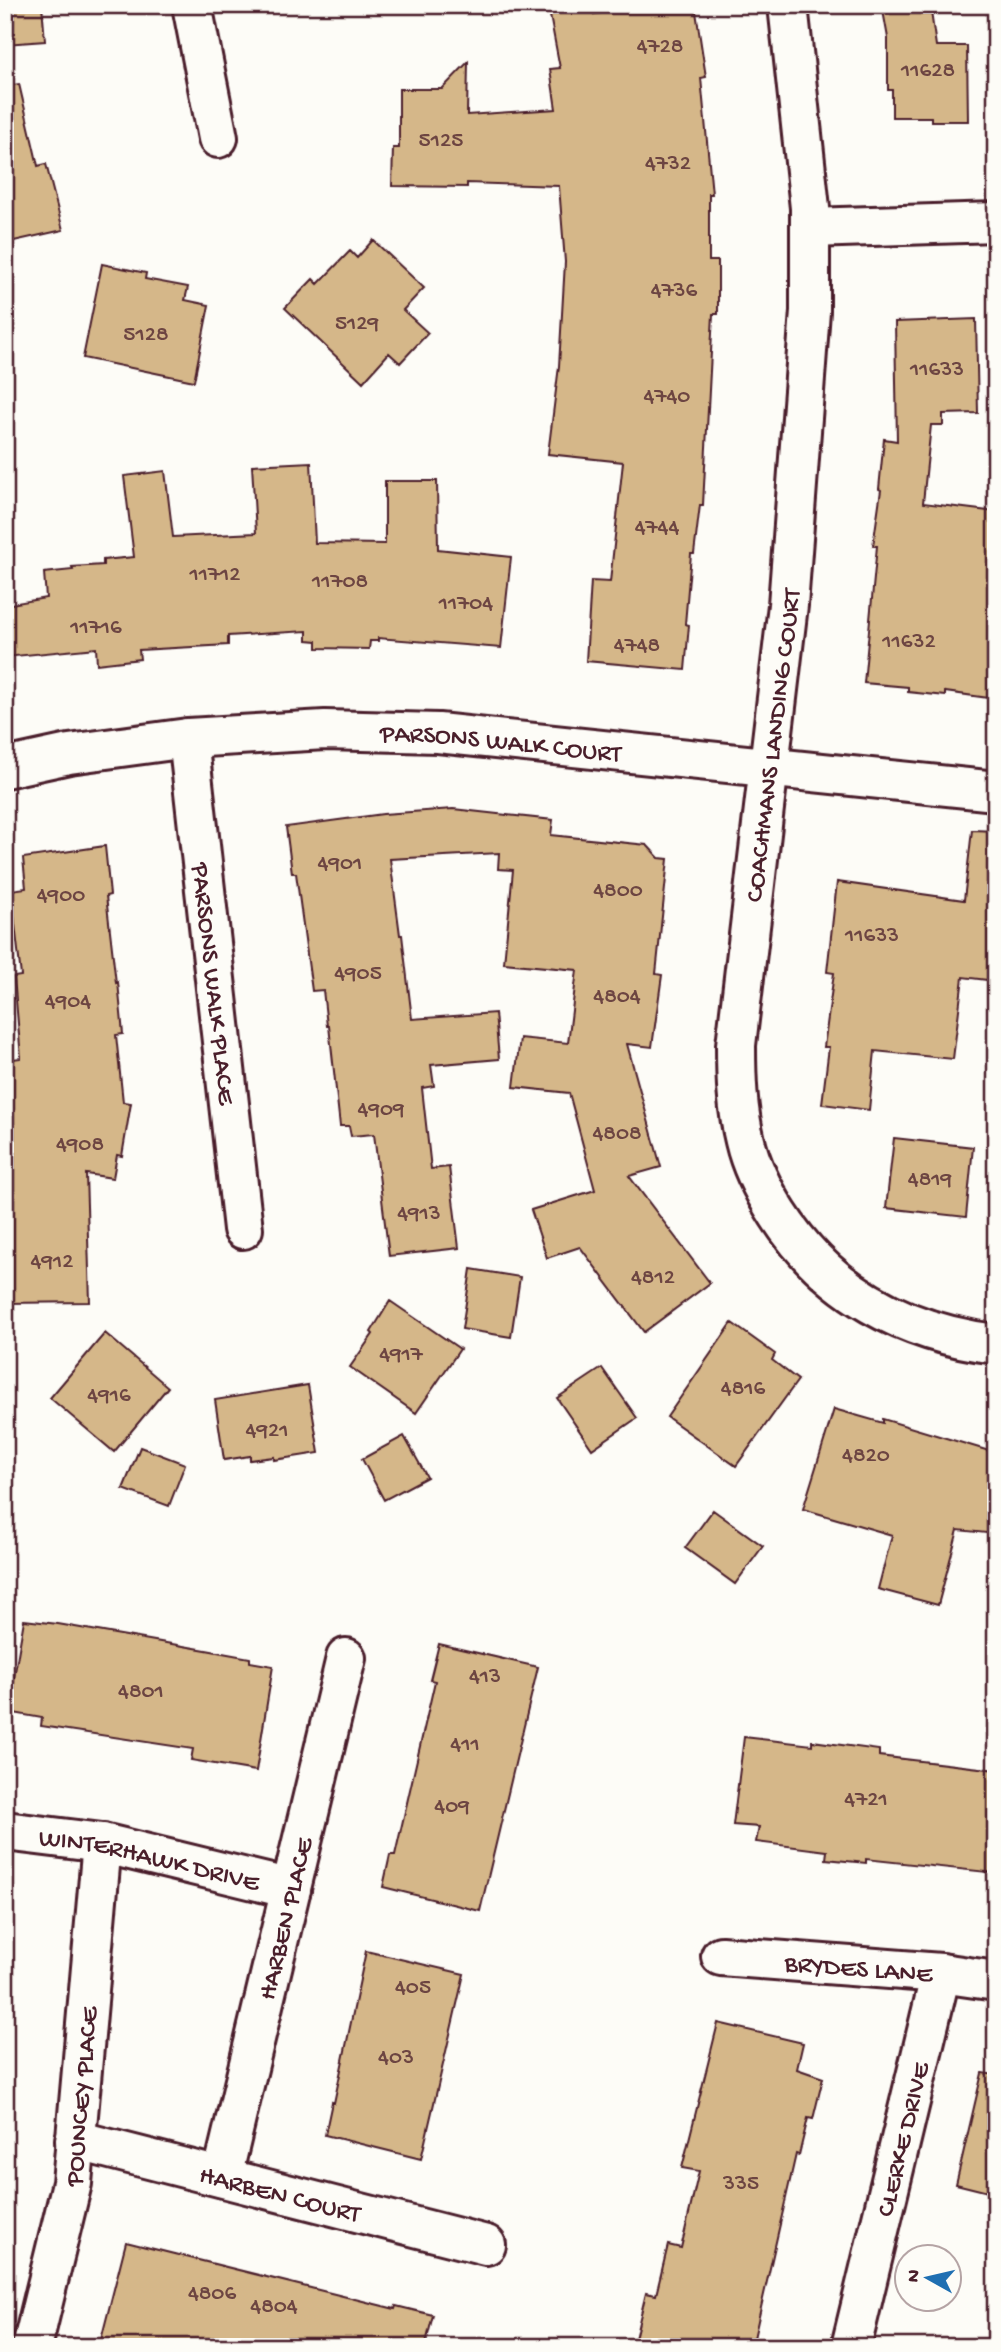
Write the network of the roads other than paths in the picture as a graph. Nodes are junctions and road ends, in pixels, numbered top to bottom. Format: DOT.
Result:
graph roads {
  1 [pos="192,5"];
  2 [pos="788,5"];
  3 [pos="218,138"];
  4 [pos="996,222"];
  5 [pos="810,228"];
  6 [pos="188,738"];
  7 [pos="5,768"];
  8 [pos="769,769"];
  9 [pos="996,792"];
  10 [pos="243,1229"];
  11 [pos="996,1344"];
  12 [pos="346,1658"];
  13 [pos="5,1831"];
  14 [pos="102,1843"];
  15 [pos="291,1889"];
  16 [pos="721,1956"];
  17 [pos="941,1973"];
  18 [pos="996,1981"];
  19 [pos="75,2140"];
  20 [pos="222,2177"];
  21 [pos="486,2245"];
  22 [pos="32,2347"];
  23 [pos="851,2347"];
  1 -- 3 [label="street"];
  2 -- 5 [label="street, COACHMANS LANDING COURT"];
  4 -- 5 [label="street"];
  5 -- 8 [label="street, COACHMANS LANDING COURT"];
  6 -- 7 [label="street, PARSONS WALK COURT"];
  6 -- 8 [label="street, PARSONS WALK COURT"];
  6 -- 10 [label="street, PARSONS WALK PLACE"];
  8 -- 9 [label="street, PARSONS WALK COURT"];
  8 -- 11 [label="street, COACHMANS LANDING COURT"];
  12 -- 15 [label="street, HARBEN PLACE"];
  13 -- 14 [label="street, WINTERHAWK DRIVE"];
  14 -- 15 [label="street, WINTERHAWK DRIVE"];
  14 -- 19 [label="street, POUNCEY PLACE"];
  15 -- 20 [label="street, HARBEN PLACE"];
  16 -- 17 [label="street, BRYDES LANE"];
  17 -- 18 [label="street, BRYDES LANE"];
  17 -- 23 [label="street, CLERKE DRIVE"];
  19 -- 20 [label="street, HARBEN COURT"];
  19 -- 22 [label="street, POUNCEY PLACE"];
  20 -- 21 [label="street, HARBEN COURT"];
}
